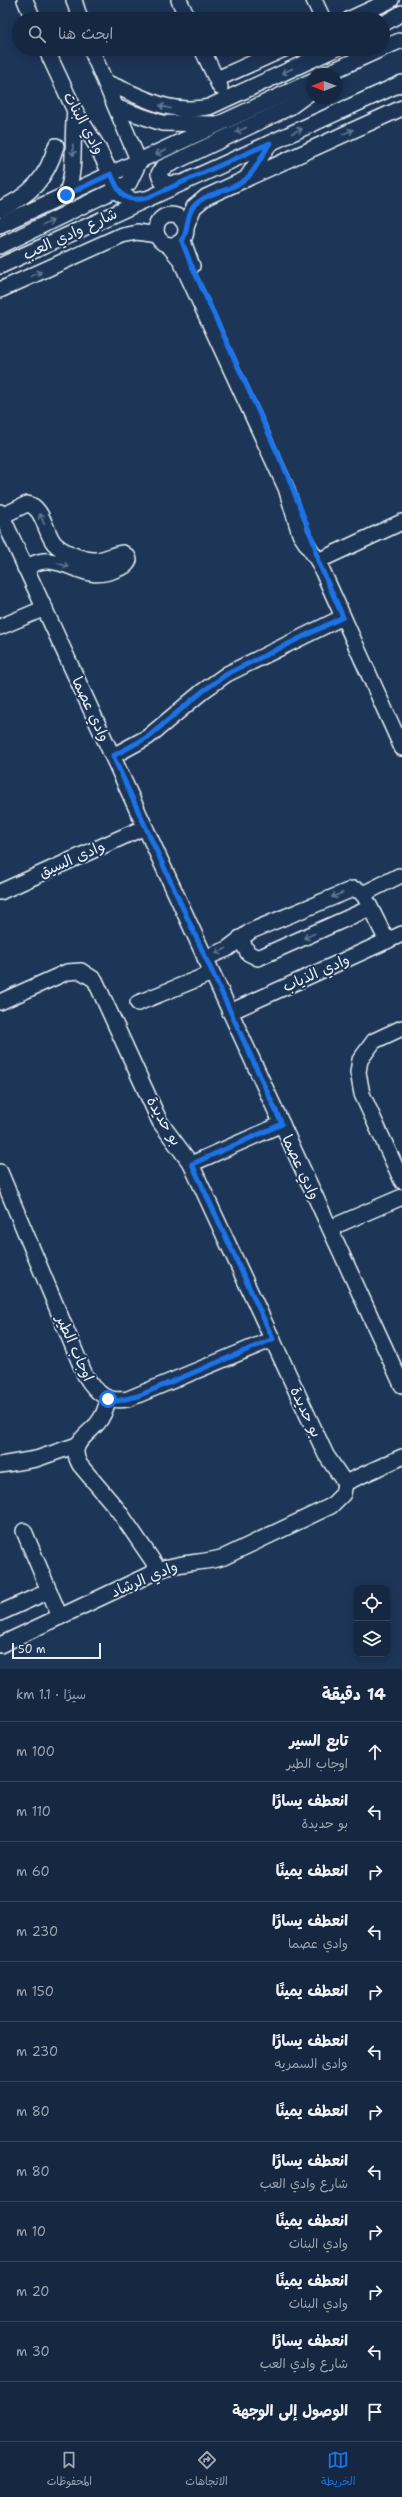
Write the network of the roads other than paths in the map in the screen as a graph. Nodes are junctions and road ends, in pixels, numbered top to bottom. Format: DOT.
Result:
graph roads {
  1 [pos="25,0"];
  2 [pos="74,0"];
  3 [pos="179,0"];
  4 [pos="314,0"];
  5 [pos="391,0"];
  6 [pos="29,12"];
  7 [pos="78,12"];
  8 [pos="185,12"];
  9 [pos="320,12"];
  10 [pos="365,12"];
  11 [pos="402,13"];
  12 [pos="390,20"];
  13 [pos="402,40"];
  14 [pos="390,45"];
  15 [pos="49,56"];
  16 [pos="94,56"];
  17 [pos="206,56"];
  18 [pos="268,56"];
  19 [pos="320,56"];
  20 [pos="366,56"];
  21 [pos="339,68"];
  22 [pos="217,79"];
  23 [pos="107,82"];
  24 [pos="306,84"];
  25 [pos="402,84"];
  26 [pos="306,95"];
  27 [pos="226,99"];
  28 [pos="402,107"];
  29 [pos="118,108"];
  30 [pos="350,108"];
  31 [pos="75,111"];
  32 [pos="221,124"];
  33 [pos="270,143"];
  34 [pos="56,146"];
  35 [pos="139,162"];
  36 [pos="111,174"];
  37 [pos="246,179"];
  38 [pos="181,183"];
  39 [pos="118,190"];
  40 [pos="66,195"];
  41 [pos="147,198"];
  42 [pos="0,209"];
  43 [pos="0,225"];
  44 [pos="186,226"];
  45 [pos="157,235"];
  46 [pos="182,241"];
  47 [pos="168,245"];
  48 [pos="0,246"];
  49 [pos="0,266"];
  50 [pos="0,290"];
  51 [pos="1,514"];
  52 [pos="402,522"];
  53 [pos="318,561"];
  54 [pos="25,568"];
  55 [pos="45,608"];
  56 [pos="343,617"];
  57 [pos="0,627"];
  58 [pos="402,748"];
  59 [pos="113,756"];
  60 [pos="145,827"];
  61 [pos="399,876"];
  62 [pos="0,892"];
  63 [pos="363,894"];
  64 [pos="370,908"];
  65 [pos="402,934"];
  66 [pos="240,938"];
  67 [pos="386,941"];
  68 [pos="205,958"];
  69 [pos="212,973"];
  70 [pos="0,1002"];
  71 [pos="138,1003"];
  72 [pos="230,1012"];
  73 [pos="402,1028"];
  74 [pos="282,1124"];
  75 [pos="192,1164"];
  76 [pos="0,1172"];
  77 [pos="402,1181"];
  78 [pos="402,1197"];
  79 [pos="330,1228"];
  80 [pos="273,1339"];
  81 [pos="402,1385"];
  82 [pos="108,1399"];
  83 [pos="77,1445"];
  84 [pos="402,1457"];
  85 [pos="0,1465"];
  86 [pos="345,1483"];
  87 [pos="24,1531"];
  88 [pos="159,1570"];
  89 [pos="49,1591"];
  90 [pos="0,1613"];
  91 [pos="60,1617"];
  92 [pos="0,1645"];
  1 -- 6 [label="street"];
  2 -- 7 [label="street"];
  3 -- 8 [label="street"];
  4 -- 9 [label="street"];
  5 -- 10 [label="street"];
  11 -- 12 [label="street"];
  13 -- 14 [label="street"];
  15 -- 31 [label="street, وادي البنات"];
  16 -- 23 [label="street"];
  17 -- 22 [label="street"];
  18 -- 22 [label="street"];
  19 -- 27 [label="street, one-way"];
  20 -- 21 [label="street"];
  22 -- 27 [label="street"];
  27 -- 23 [label="street, one-way"];
  23 -- 29 [label="street"];
  24 -- 32 [label="street"];
  25 -- 30 [label="street, شارع وادي العب"];
  26 -- 38 [label="street, one-way"];
  28 -- 30 [label="street"];
  37 -- 28 [label="street, one-way"];
  29 -- 32 [label="street"];
  29 -- 35 [label="street"];
  33 -- 30 [label="street, شارع وادي العب, one-way"];
  31 -- 36 [label="street, وادي البنات"];
  31 -- 40 [label="street, one-way"];
  32 -- 35 [label="street, one-way"];
  33 -- 37 [label="street"];
  33 -- 38 [label="street, شارع وادي العب"];
  34 -- 42 [label="street"];
  35 -- 36 [label="street"];
  35 -- 39 [label="street"];
  36 -- 39 [label="street, وادي البنات"];
  36 -- 40 [label="street"];
  37 -- 44 [label="street"];
  38 -- 41 [label="street, شارع وادي العب"];
  39 -- 41 [label="street"];
  48 -- 39 [label="street, one-way"];
  40 -- 43 [label="street"];
  41 -- 49 [label="street, شارع وادي العب"];
  44 -- 45 [label="street"];
  44 -- 46 [label="street"];
  45 -- 47 [label="street"];
  50 -- 45 [label="street, one-way"];
  46 -- 47 [label="street"];
  46 -- 53 [label="street"];
  47 -- 53 [label="street"];
  51 -- 54 [label="street, وادي عصما"];
  54 -- 51 [label="street, one-way"];
  52 -- 53 [label="street"];
  53 -- 56 [label="street"];
  54 -- 55 [label="street, وادي عصما"];
  55 -- 57 [label="street"];
  55 -- 59 [label="street, وادي عصما"];
  56 -- 58 [label="street"];
  56 -- 59 [label="street"];
  59 -- 60 [label="street, وادي عصما"];
  60 -- 62 [label="street, وادى السيق"];
  60 -- 68 [label="street, وادي عصما"];
  61 -- 63 [label="street"];
  63 -- 64 [label="street"];
  63 -- 66 [label="street, one-way"];
  64 -- 66 [label="street, one-way"];
  64 -- 67 [label="street"];
  65 -- 67 [label="street, وادي الذياب"];
  66 -- 68 [label="street, one-way"];
  67 -- 72 [label="street, وادي الذياب"];
  68 -- 69 [label="street, وادي عصما"];
  69 -- 71 [label="street"];
  69 -- 72 [label="street, وادي عصما"];
  70 -- 75 [label="street, بو حديدة"];
  72 -- 74 [label="street, وادي عصما"];
  73 -- 77 [label="street"];
  74 -- 75 [label="street"];
  74 -- 79 [label="street, وادي عصما"];
  75 -- 80 [label="street, بو حديدة"];
  76 -- 82 [label="street, اوجاب الطير"];
  78 -- 79 [label="street"];
  79 -- 81 [label="street, وادي عصما"];
  80 -- 82 [label="street"];
  80 -- 86 [label="street, بو حديدة"];
  82 -- 83 [label="street"];
  83 -- 85 [label="street"];
  83 -- 88 [label="street"];
  84 -- 86 [label="street"];
  86 -- 88 [label="street, وادي الرشاد"];
  87 -- 89 [label="street"];
  88 -- 91 [label="street, وادي الرشاد"];
  89 -- 90 [label="street"];
  89 -- 91 [label="street"];
  91 -- 92 [label="street, وادي الرشاد"];
}
